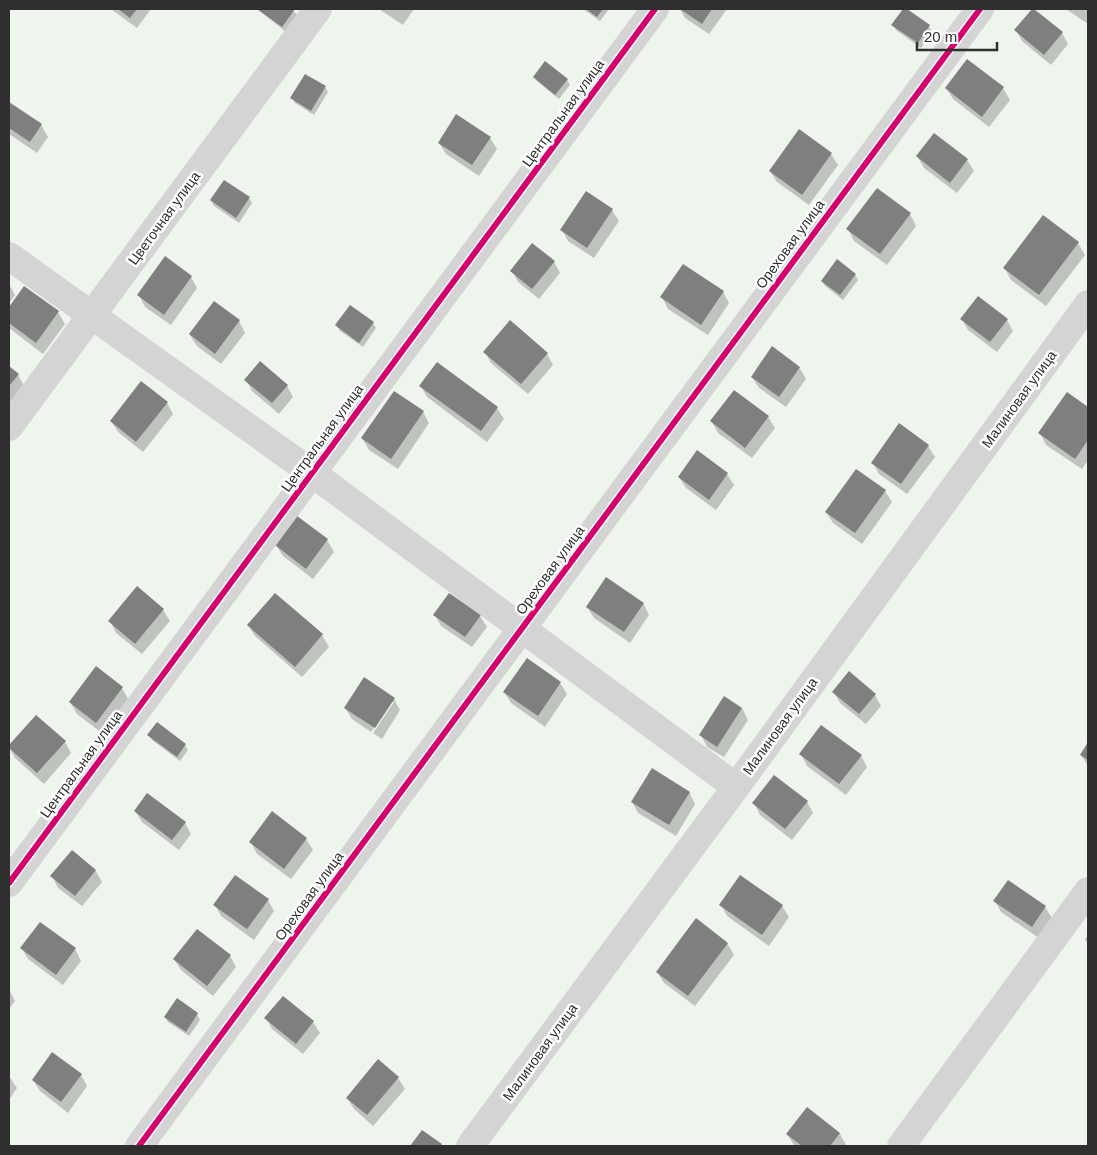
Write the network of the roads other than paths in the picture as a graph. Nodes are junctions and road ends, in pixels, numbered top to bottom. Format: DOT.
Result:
graph roads {
  1 [pos="318,9"];
  2 [pos="655,9"];
  3 [pos="980,9"];
  4 [pos="9,256"];
  5 [pos="1088,304"];
  6 [pos="91,316"];
  7 [pos="9,428"];
  8 [pos="312,473"];
  9 [pos="522,628"];
  10 [pos="736,787"];
  11 [pos="9,883"];
  12 [pos="1088,891"];
  13 [pos="139,1146"];
  14 [pos="470,1146"];
  15 [pos="901,1146"];
  1 -- 6 [label="street, Цветочная улица"];
  2 -- 8 [label="street, Центральная улица"];
  3 -- 9 [label="street, Ореховая улица"];
  4 -- 6 [label="street"];
  5 -- 10 [label="street, Малиновая улица"];
  6 -- 7 [label="street, Цветочная улица"];
  6 -- 8 [label="street"];
  8 -- 9 [label="street"];
  8 -- 11 [label="street, Центральная улица"];
  9 -- 10 [label="street"];
  9 -- 13 [label="street, Ореховая улица"];
  10 -- 14 [label="street, Малиновая улица"];
  12 -- 15 [label="street"];
}
